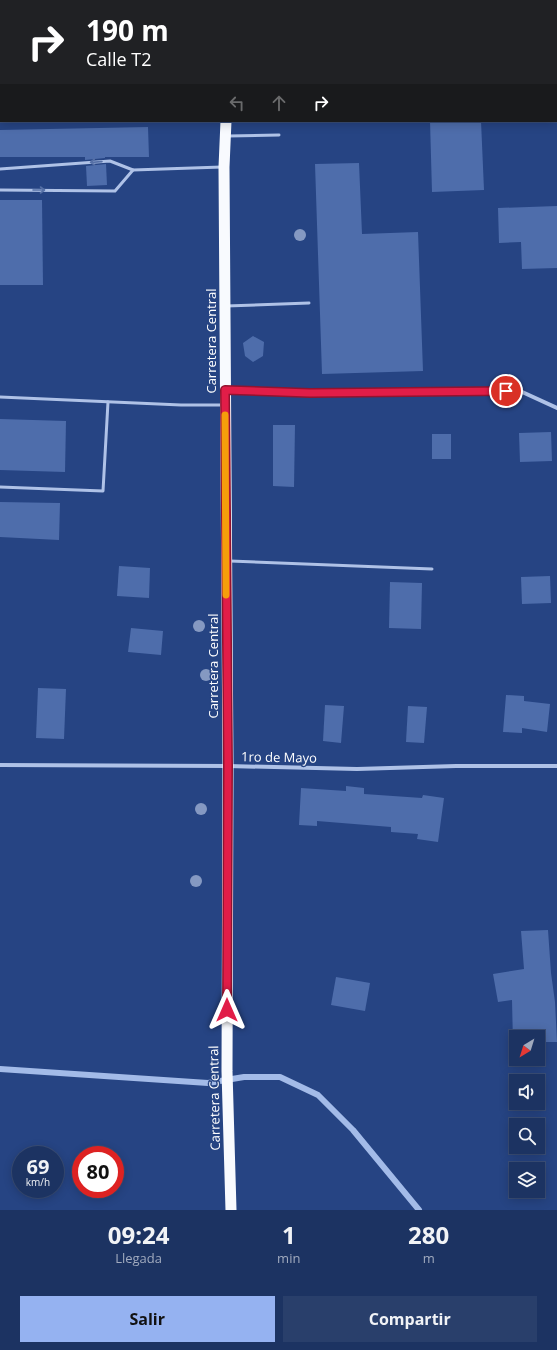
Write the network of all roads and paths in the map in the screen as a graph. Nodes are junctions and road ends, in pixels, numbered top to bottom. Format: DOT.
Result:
graph roads {
  1 [pos="226,122"];
  2 [pos="279,135"];
  3 [pos="226,136"];
  4 [pos="224,167"];
  5 [pos="0,169"];
  6 [pos="133,170"];
  7 [pos="0,190"];
  8 [pos="308,303"];
  9 [pos="225,306"];
  10 [pos="225,390"];
  11 [pos="0,397"];
  12 [pos="108,402"];
  13 [pos="225,405"];
  14 [pos="557,408"];
  15 [pos="0,487"];
  16 [pos="226,561"];
  17 [pos="432,570"];
  18 [pos="0,765"];
  19 [pos="228,766"];
  20 [pos="557,766"];
  21 [pos="231,1210"];
  1 -- 3 [label="highway, Carretera Central"];
  2 -- 3 [label="lane"];
  3 -- 4 [label="highway, Carretera Central"];
  4 -- 6 [label="lane"];
  4 -- 9 [label="highway, Carretera Central"];
  6 -- 5 [label="lane, one-way"];
  7 -- 6 [label="lane, one-way"];
  8 -- 9 [label="lane"];
  9 -- 10 [label="highway, Carretera Central"];
  10 -- 13 [label="highway, Carretera Central"];
  10 -- 14 [label="street"];
  11 -- 12 [label="lane"];
  12 -- 13 [label="lane"];
  12 -- 15 [label="lane"];
  13 -- 16 [label="highway, Carretera Central"];
  16 -- 17 [label="lane"];
  16 -- 19 [label="highway, Carretera Central"];
  18 -- 19 [label="street, 1ro de Mayo"];
  19 -- 20 [label="street, 1ro de Mayo"];
  19 -- 21 [label="highway, Carretera Central"];
}
